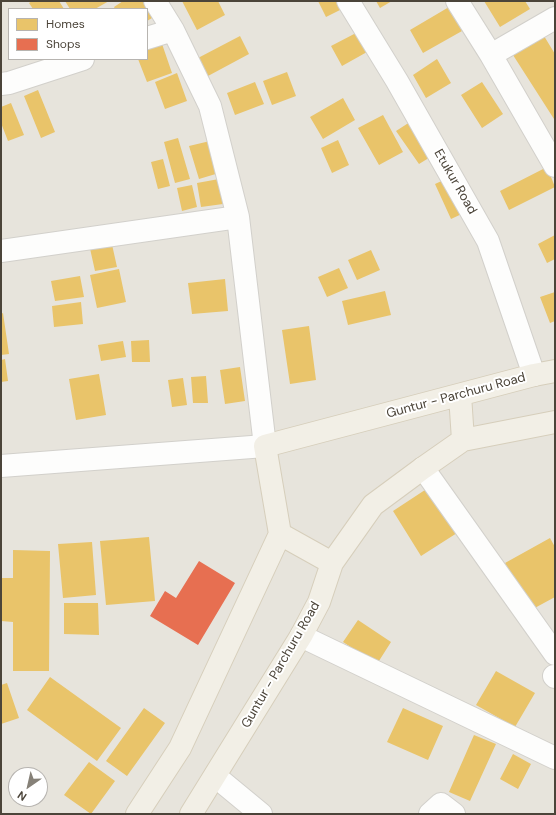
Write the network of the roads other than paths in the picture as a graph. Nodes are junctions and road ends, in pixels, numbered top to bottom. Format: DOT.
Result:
graph roads {
  1 [pos="155,1"];
  2 [pos="348,1"];
  3 [pos="458,1"];
  4 [pos="555,18"];
  5 [pos="173,30"];
  6 [pos="148,38"];
  7 [pos="491,55"];
  8 [pos="80,60"];
  9 [pos="1,84"];
  10 [pos="555,166"];
  11 [pos="238,217"];
  12 [pos="1,251"];
  13 [pos="545,373"];
  14 [pos="460,395"];
  15 [pos="555,422"];
  16 [pos="463,440"];
  17 [pos="265,446"];
  18 [pos="1,466"];
  19 [pos="423,468"];
  20 [pos="280,534"];
  21 [pos="332,563"];
  22 [pos="300,636"];
  23 [pos="555,654"];
  24 [pos="555,758"];
  25 [pos="215,776"];
  26 [pos="137,814"];
  27 [pos="191,814"];
  28 [pos="261,814"];
  29 [pos="430,814"];
  30 [pos="454,814"];
  1 -- 5 [label="street"];
  2 -- 13 [label="street, Etukur Road"];
  3 -- 7 [label="street"];
  4 -- 7 [label="street"];
  5 -- 6 [label="street"];
  5 -- 11 [label="street"];
  7 -- 10 [label="street"];
  8 -- 9 [label="street"];
  11 -- 12 [label="street"];
  11 -- 17 [label="street"];
  13 -- 14 [label="main road, Guntur - Parchuru Road"];
  14 -- 16 [label="main road"];
  14 -- 17 [label="main road, Guntur - Parchuru Road"];
  15 -- 16 [label="main road, Guntur - Parchuru Road"];
  16 -- 19 [label="main road, Guntur - Parchuru Road"];
  17 -- 18 [label="street, Guntur - Parchuru Road"];
  17 -- 20 [label="main road"];
  19 -- 21 [label="main road, Guntur - Parchuru Road"];
  19 -- 23 [label="street"];
  20 -- 21 [label="main road"];
  20 -- 26 [label="main road"];
  21 -- 22 [label="main road, Guntur - Parchuru Road"];
  22 -- 24 [label="street"];
  22 -- 25 [label="main road, Guntur - Parchuru Road"];
  25 -- 27 [label="main road, Guntur - Parchuru Road"];
  25 -- 28 [label="street"];
  29 -- 30 [label="street"];
}
